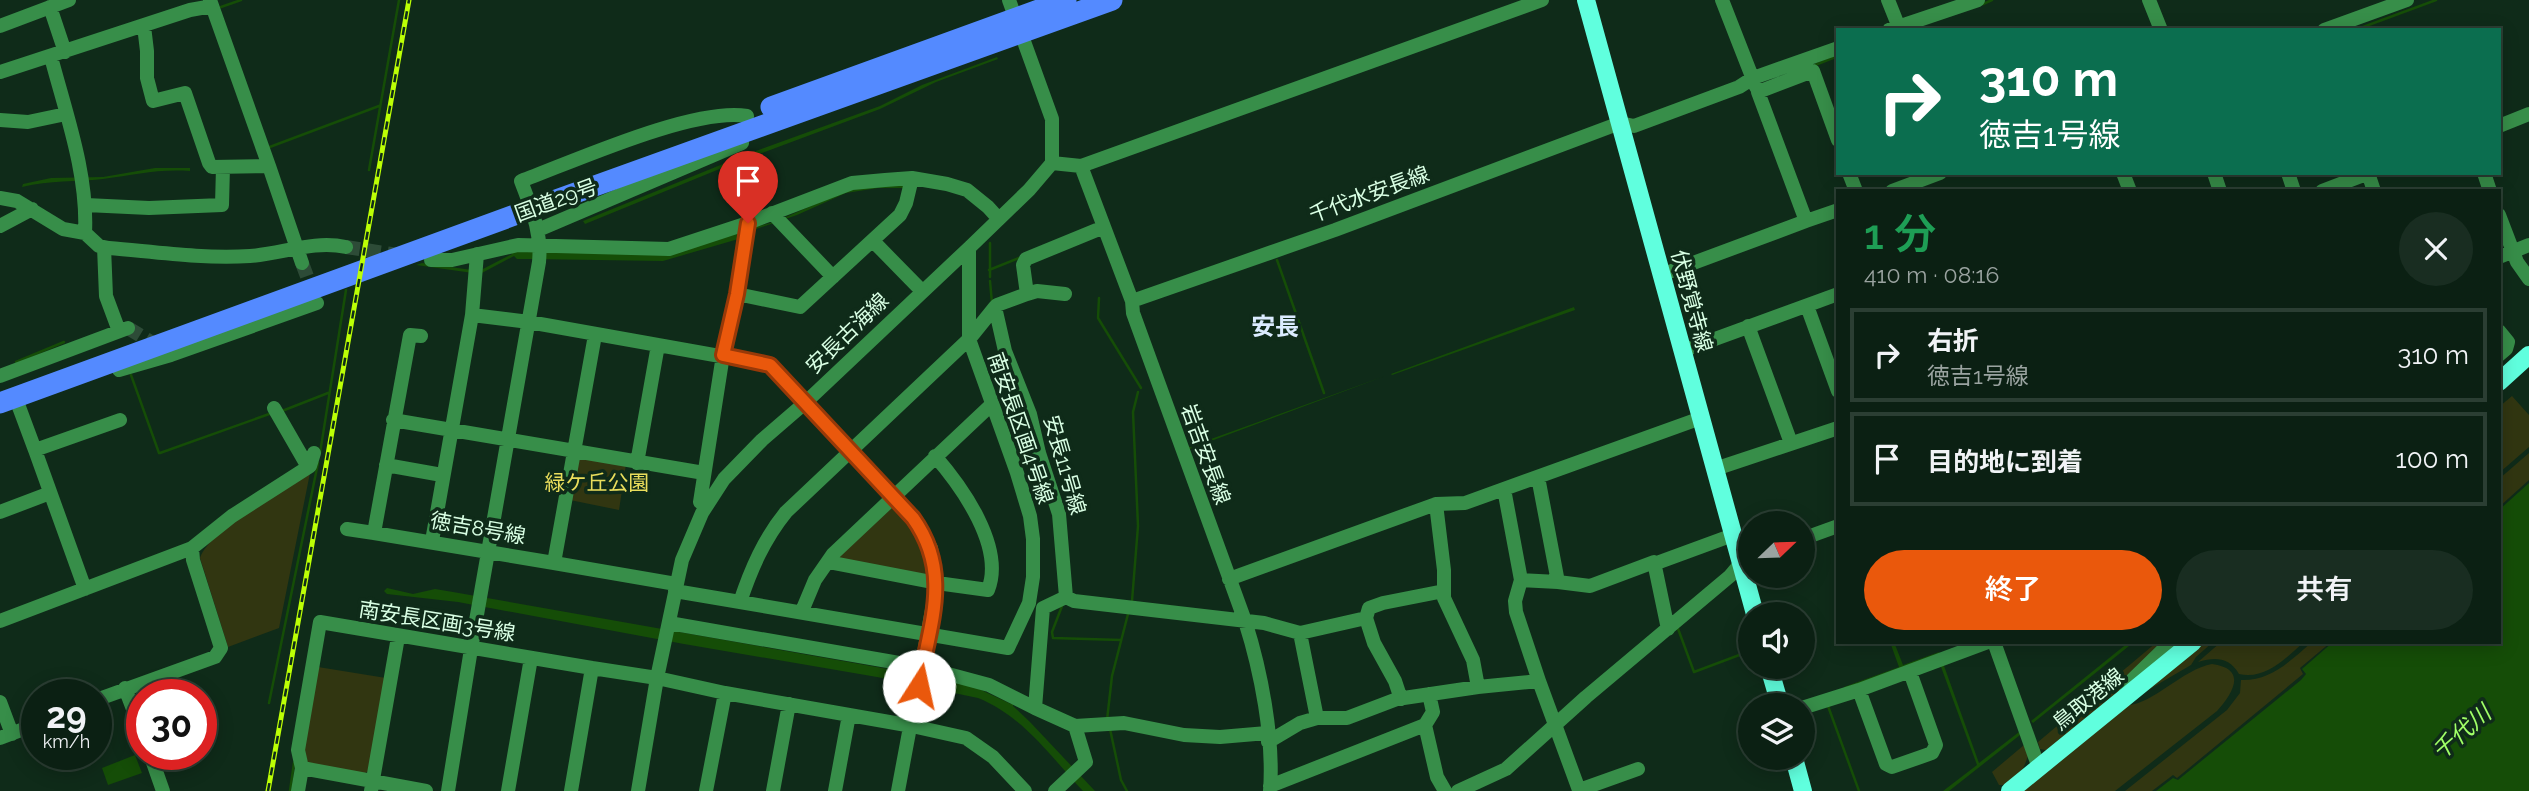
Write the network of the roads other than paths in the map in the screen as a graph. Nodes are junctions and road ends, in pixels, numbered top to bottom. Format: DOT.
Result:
graph roads {
  1 [pos="69,0"];
  2 [pos="1066,0"];
  3 [pos="1112,0"];
  4 [pos="1542,0"];
  5 [pos="1586,0"];
  6 [pos="1722,0"];
  7 [pos="1888,0"];
  8 [pos="1978,0"];
  9 [pos="2150,0"];
  10 [pos="2407,0"];
  11 [pos="211,3"];
  12 [pos="50,7"];
  13 [pos="1015,17"];
  14 [pos="0,26"];
  15 [pos="144,26"];
  16 [pos="1896,28"];
  17 [pos="1899,28"];
  18 [pos="2160,28"];
  19 [pos="2330,28"];
  20 [pos="1836,49"];
  21 [pos="58,55"];
  22 [pos="1811,65"];
  23 [pos="0,72"];
  24 [pos="1756,85"];
  25 [pos="66,114"];
  26 [pos="2529,114"];
  27 [pos="747,116"];
  28 [pos="786,118"];
  29 [pos="0,120"];
  30 [pos="1620,123"];
  31 [pos="2501,125"];
  32 [pos="1836,134"];
  33 [pos="1052,163"];
  34 [pos="269,166"];
  35 [pos="1081,166"];
  36 [pos="223,167"];
  37 [pos="1935,175"];
  38 [pos="2363,175"];
  39 [pos="912,178"];
  40 [pos="1897,189"];
  41 [pos="2327,189"];
  42 [pos="551,195"];
  43 [pos="0,198"];
  44 [pos="86,205"];
  45 [pos="32,209"];
  46 [pos="1836,211"];
  47 [pos="772,213"];
  48 [pos="998,218"];
  49 [pos="1806,221"];
  50 [pos="748,223"];
  51 [pos="0,226"];
  52 [pos="2501,226"];
  53 [pos="1104,227"];
  54 [pos="538,230"];
  55 [pos="85,233"];
  56 [pos="873,241"];
  57 [pos="2529,246"];
  58 [pos="104,247"];
  59 [pos="298,247"];
  60 [pos="346,247"];
  61 [pos="969,247"];
  62 [pos="540,253"];
  63 [pos="477,254"];
  64 [pos="2506,254"];
  65 [pos="431,260"];
  66 [pos="302,263"];
  67 [pos="1661,275"];
  68 [pos="833,277"];
  69 [pos="2529,279"];
  70 [pos="921,290"];
  71 [pos="737,294"];
  72 [pos="1027,294"];
  73 [pos="1065,294"];
  74 [pos="1836,296"];
  75 [pos="1132,301"];
  76 [pos="317,303"];
  77 [pos="1807,306"];
  78 [pos="995,307"];
  79 [pos="472,315"];
  80 [pos="529,322"];
  81 [pos="1748,326"];
  82 [pos="2501,333"];
  83 [pos="595,335"];
  84 [pos="421,336"];
  85 [pos="969,339"];
  86 [pos="658,345"];
  87 [pos="1682,351"];
  88 [pos="2501,353"];
  89 [pos="723,355"];
  90 [pos="2529,355"];
  91 [pos="1,375"];
  92 [pos="2501,380"];
  93 [pos="1836,385"];
  94 [pos="806,402"];
  95 [pos="9,405"];
  96 [pos="991,405"];
  97 [pos="274,408"];
  98 [pos="0,414"];
  99 [pos="1701,418"];
  100 [pos="120,420"];
  101 [pos="393,420"];
  102 [pos="1836,429"];
  103 [pos="450,431"];
  104 [pos="508,440"];
  105 [pos="1791,443"];
  106 [pos="35,450"];
  107 [pos="851,450"];
  108 [pos="574,452"];
  109 [pos="314,453"];
  110 [pos="936,456"];
  111 [pos="637,463"];
  112 [pos="386,465"];
  113 [pos="308,467"];
  114 [pos="1715,469"];
  115 [pos="442,475"];
  116 [pos="707,477"];
  117 [pos="1538,477"];
  118 [pos="1504,489"];
  119 [pos="50,493"];
  120 [pos="892,496"];
  121 [pos="700,502"];
  122 [pos="1436,504"];
  123 [pos="0,512"];
  124 [pos="1836,527"];
  125 [pos="347,529"];
  126 [pos="374,533"];
  127 [pos="1815,534"];
  128 [pos="1733,535"];
  129 [pos="432,541"];
  130 [pos="1738,546"];
  131 [pos="192,548"];
  132 [pos="489,551"];
  133 [pos="828,562"];
  134 [pos="554,563"];
  135 [pos="1654,564"];
  136 [pos="1738,569"];
  137 [pos="1229,579"];
  138 [pos="1521,580"];
  139 [pos="1558,582"];
  140 [pos="937,583"];
  141 [pos="676,588"];
  142 [pos="85,589"];
  143 [pos="1444,591"];
  144 [pos="1066,597"];
  145 [pos="740,602"];
  146 [pos="1036,605"];
  147 [pos="802,611"];
  148 [pos="1366,618"];
  149 [pos="0,621"];
  150 [pos="1245,621"];
  151 [pos="668,625"];
  152 [pos="1668,629"];
  153 [pos="1300,633"];
  154 [pos="928,634"];
  155 [pos="398,637"];
  156 [pos="1983,644"];
  157 [pos="1995,644"];
  158 [pos="2169,644"];
  159 [pos="2191,644"];
  160 [pos="471,649"];
  161 [pos="531,658"];
  162 [pos="922,667"];
  163 [pos="592,668"];
  164 [pos="1910,672"];
  165 [pos="657,678"];
  166 [pos="1539,681"];
  167 [pos="1478,687"];
  168 [pos="125,688"];
  169 [pos="1859,690"];
  170 [pos="112,693"];
  171 [pos="724,693"];
  172 [pos="1429,694"];
  173 [pos="1401,699"];
  174 [pos="2122,701"];
  175 [pos="0,702"];
  176 [pos="789,704"];
  177 [pos="1815,705"];
  178 [pos="1035,708"];
  179 [pos="849,715"];
  180 [pos="1317,718"];
  181 [pos="1556,724"];
  182 [pos="1425,725"];
  183 [pos="912,726"];
  184 [pos="1075,726"];
  185 [pos="6,736"];
  186 [pos="1268,738"];
  187 [pos="302,768"];
  188 [pos="2039,768"];
  189 [pos="1638,769"];
  190 [pos="156,770"];
  191 [pos="1797,770"];
  192 [pos="371,785"];
  193 [pos="1270,789"];
  194 [pos="1579,790"];
  195 [pos="163,791"];
  196 [pos="298,791"];
  197 [pos="426,791"];
  198 [pos="448,791"];
  199 [pos="508,791"];
  200 [pos="570,791"];
  201 [pos="638,791"];
  202 [pos="706,791"];
  203 [pos="773,791"];
  204 [pos="835,791"];
  205 [pos="898,791"];
  206 [pos="1025,791"];
  207 [pos="1055,791"];
  208 [pos="1445,791"];
  209 [pos="1458,791"];
  210 [pos="1803,791"];
  211 [pos="2010,791"];
  1 -- 12 [label="street"];
  2 -- 13 [label="highway, 国道29号"];
  3 -- 13 [label="highway, 国道29号"];
  4 -- 35 [label="street"];
  5 -- 30 [label="main road, 伏野覚寺線"];
  6 -- 24 [label="street"];
  7 -- 16 [label="street"];
  8 -- 17 [label="street"];
  9 -- 18 [label="street"];
  10 -- 19 [label="street"];
  11 -- 15 [label="street"];
  11 -- 34 [label="street"];
  12 -- 14 [label="street"];
  12 -- 21 [label="street"];
  13 -- 27 [label="highway, 国道29号"];
  13 -- 28 [label="highway, 国道29号"];
  13 -- 33 [label="street"];
  15 -- 21 [label="street"];
  15 -- 36 [label="street"];
  20 -- 22 [label="street, 千代水安長線"];
  21 -- 23 [label="street"];
  21 -- 25 [label="street"];
  22 -- 24 [label="street, 千代水安長線"];
  22 -- 32 [label="street"];
  24 -- 30 [label="street, 千代水安長線"];
  24 -- 49 [label="street"];
  25 -- 29 [label="street"];
  25 -- 44 [label="street"];
  26 -- 31 [label="street"];
  27 -- 42 [label="highway, 国道29号"];
  27 -- 54 [label="street"];
  28 -- 42 [label="highway, 国道29号"];
  28 -- 54 [label="street"];
  30 -- 67 [label="main road, 伏野覚寺線"];
  30 -- 75 [label="street, 千代水安長線"];
  33 -- 35 [label="street"];
  33 -- 48 [label="street, 安長古海線"];
  34 -- 36 [label="street"];
  34 -- 59 [label="street"];
  35 -- 53 [label="street, 岩吉安長線"];
  36 -- 44 [label="street"];
  37 -- 40 [label="street"];
  38 -- 41 [label="street"];
  39 -- 47 [label="street"];
  39 -- 48 [label="street"];
  39 -- 56 [label="street"];
  42 -- 91 [label="highway, 国道29号"];
  42 -- 95 [label="highway, 国道29号"];
  43 -- 45 [label="street"];
  44 -- 55 [label="street"];
  45 -- 51 [label="street"];
  45 -- 55 [label="street"];
  46 -- 49 [label="street"];
  47 -- 50 [label="street"];
  47 -- 68 [label="street"];
  48 -- 61 [label="street, 安長古海線"];
  49 -- 67 [label="street"];
  50 -- 62 [label="street"];
  50 -- 71 [label="street"];
  52 -- 64 [label="street"];
  53 -- 72 [label="street"];
  53 -- 75 [label="street, 岩吉安長線"];
  54 -- 62 [label="street"];
  55 -- 58 [label="street"];
  56 -- 68 [label="street"];
  56 -- 70 [label="street"];
  57 -- 64 [label="street"];
  58 -- 59 [label="street"];
  58 -- 91 [label="street"];
  59 -- 60 [label="street"];
  59 -- 66 [label="street"];
  61 -- 70 [label="street, 安長古海線"];
  61 -- 85 [label="street"];
  62 -- 63 [label="street"];
  62 -- 80 [label="street"];
  63 -- 65 [label="street"];
  63 -- 79 [label="street"];
  64 -- 69 [label="street"];
  67 -- 87 [label="main road, 伏野覚寺線"];
  68 -- 71 [label="street"];
  70 -- 94 [label="street, 安長古海線"];
  71 -- 89 [label="street"];
  72 -- 73 [label="street"];
  72 -- 78 [label="street"];
  74 -- 77 [label="street"];
  75 -- 137 [label="street, 岩吉安長線"];
  76 -- 95 [label="street"];
  77 -- 81 [label="street"];
  77 -- 93 [label="street"];
  78 -- 85 [label="street"];
  78 -- 144 [label="street, 安長11号線"];
  79 -- 80 [label="street"];
  79 -- 103 [label="street"];
  80 -- 83 [label="street"];
  80 -- 104 [label="street"];
  81 -- 87 [label="street"];
  81 -- 105 [label="street"];
  82 -- 88 [label="street"];
  83 -- 86 [label="street"];
  83 -- 108 [label="street"];
  84 -- 101 [label="street"];
  85 -- 96 [label="street, 南安長区画4号線"];
  85 -- 107 [label="street, 南安長区画4号線"];
  86 -- 89 [label="street"];
  86 -- 111 [label="street"];
  87 -- 99 [label="main road, 伏野覚寺線"];
  89 -- 94 [label="street"];
  89 -- 116 [label="street"];
  90 -- 92 [label="main road"];
  94 -- 107 [label="street"];
  94 -- 141 [label="street, 安長古海線"];
  95 -- 98 [label="street"];
  95 -- 106 [label="street"];
  96 -- 110 [label="street"];
  96 -- 146 [label="street, 南安長区画4号線"];
  97 -- 113 [label="street"];
  99 -- 114 [label="main road, 伏野覚寺線"];
  99 -- 117 [label="street"];
  100 -- 106 [label="street"];
  101 -- 103 [label="street"];
  101 -- 112 [label="street"];
  102 -- 105 [label="street"];
  103 -- 104 [label="street"];
  103 -- 115 [label="street"];
  104 -- 108 [label="street"];
  104 -- 132 [label="street"];
  105 -- 114 [label="street"];
  106 -- 119 [label="street"];
  107 -- 120 [label="street"];
  107 -- 145 [label="street, 南安長区画4号線"];
  108 -- 111 [label="street"];
  108 -- 134 [label="street"];
  109 -- 113 [label="street"];
  110 -- 120 [label="street"];
  110 -- 140 [label="street"];
  111 -- 116 [label="street"];
  112 -- 115 [label="street"];
  112 -- 126 [label="street"];
  113 -- 131 [label="street"];
  114 -- 128 [label="main road, 伏野覚寺線"];
  115 -- 129 [label="street"];
  116 -- 121 [label="street"];
  117 -- 118 [label="street"];
  117 -- 139 [label="street"];
  118 -- 122 [label="street"];
  118 -- 138 [label="street"];
  119 -- 123 [label="street"];
  119 -- 142 [label="street"];
  120 -- 133 [label="street"];
  120 -- 140 [label="street"];
  122 -- 137 [label="street"];
  122 -- 143 [label="street"];
  124 -- 127 [label="street"];
  125 -- 126 [label="street, 徳吉8号線"];
  126 -- 129 [label="street, 徳吉8号線"];
  128 -- 130 [label="main road, 伏野覚寺線"];
  128 -- 135 [label="street"];
  129 -- 132 [label="street, 徳吉8号線"];
  131 -- 142 [label="street"];
  131 -- 168 [label="street"];
  132 -- 134 [label="street, 徳吉8号線"];
  132 -- 160 [label="street"];
  133 -- 140 [label="street"];
  133 -- 147 [label="street"];
  134 -- 141 [label="street, 徳吉8号線"];
  135 -- 139 [label="street"];
  135 -- 152 [label="street"];
  136 -- 152 [label="street"];
  137 -- 150 [label="street, 岩吉安長線"];
  138 -- 139 [label="street"];
  138 -- 166 [label="street"];
  140 -- 154 [label="street"];
  141 -- 145 [label="street, 徳吉8号線"];
  141 -- 151 [label="street, 安長古海線"];
  142 -- 149 [label="street"];
  143 -- 148 [label="street"];
  143 -- 167 [label="street"];
  144 -- 146 [label="street"];
  144 -- 150 [label="street"];
  145 -- 147 [label="street, 南安長区画4号線"];
  146 -- 154 [label="street, 南安長区画4号線"];
  146 -- 178 [label="street"];
  147 -- 154 [label="street, 南安長区画4号線"];
  148 -- 153 [label="street"];
  148 -- 173 [label="street"];
  150 -- 153 [label="street"];
  150 -- 186 [label="street, 岩吉安長線"];
  151 -- 162 [label="street"];
  151 -- 165 [label="street, 安長古海線"];
  152 -- 181 [label="street"];
  153 -- 180 [label="street"];
  154 -- 162 [label="street"];
  155 -- 160 [label="street, 南安長区画3号線"];
  155 -- 187 [label="street, 南安長区画3号線"];
  155 -- 192 [label="street"];
  156 -- 164 [label="street"];
  157 -- 188 [label="street"];
  158 -- 174 [label="street"];
  159 -- 174 [label="main road, 鳥取港線"];
  160 -- 161 [label="street, 南安長区画3号線"];
  160 -- 198 [label="street"];
  161 -- 163 [label="street, 南安長区画3号線"];
  161 -- 199 [label="street"];
  162 -- 178 [label="street"];
  162 -- 183 [label="street"];
  163 -- 165 [label="street, 南安長区画3号線"];
  163 -- 200 [label="street"];
  164 -- 169 [label="street"];
  164 -- 169 [label="street"];
  165 -- 171 [label="street, 南安長区画3号線"];
  165 -- 201 [label="street"];
  166 -- 167 [label="street"];
  166 -- 181 [label="street"];
  167 -- 172 [label="street"];
  168 -- 170 [label="street"];
  169 -- 177 [label="street"];
  171 -- 176 [label="street, 南安長区画3号線"];
  171 -- 202 [label="street"];
  172 -- 173 [label="street"];
  172 -- 182 [label="street"];
  173 -- 180 [label="street"];
  174 -- 188 [label="main road, 鳥取港線"];
  175 -- 185 [label="street"];
  176 -- 179 [label="street, 南安長区画3号線"];
  176 -- 203 [label="street"];
  178 -- 184 [label="street"];
  179 -- 183 [label="street, 南安長区画3号線"];
  179 -- 204 [label="street"];
  180 -- 186 [label="street"];
  181 -- 194 [label="street"];
  181 -- 209 [label="street"];
  182 -- 193 [label="street"];
  182 -- 208 [label="street"];
  183 -- 205 [label="street"];
  183 -- 206 [label="street, 南安長区画3号線"];
  184 -- 186 [label="street"];
  184 -- 207 [label="street"];
  186 -- 193 [label="street, 岩吉安長線"];
  187 -- 192 [label="street"];
  187 -- 196 [label="street, 南安長区画3号線"];
  188 -- 211 [label="main road, 鳥取港線"];
  189 -- 194 [label="street"];
  190 -- 195 [label="street"];
  191 -- 210 [label="main road"];
  192 -- 197 [label="street"];
}
